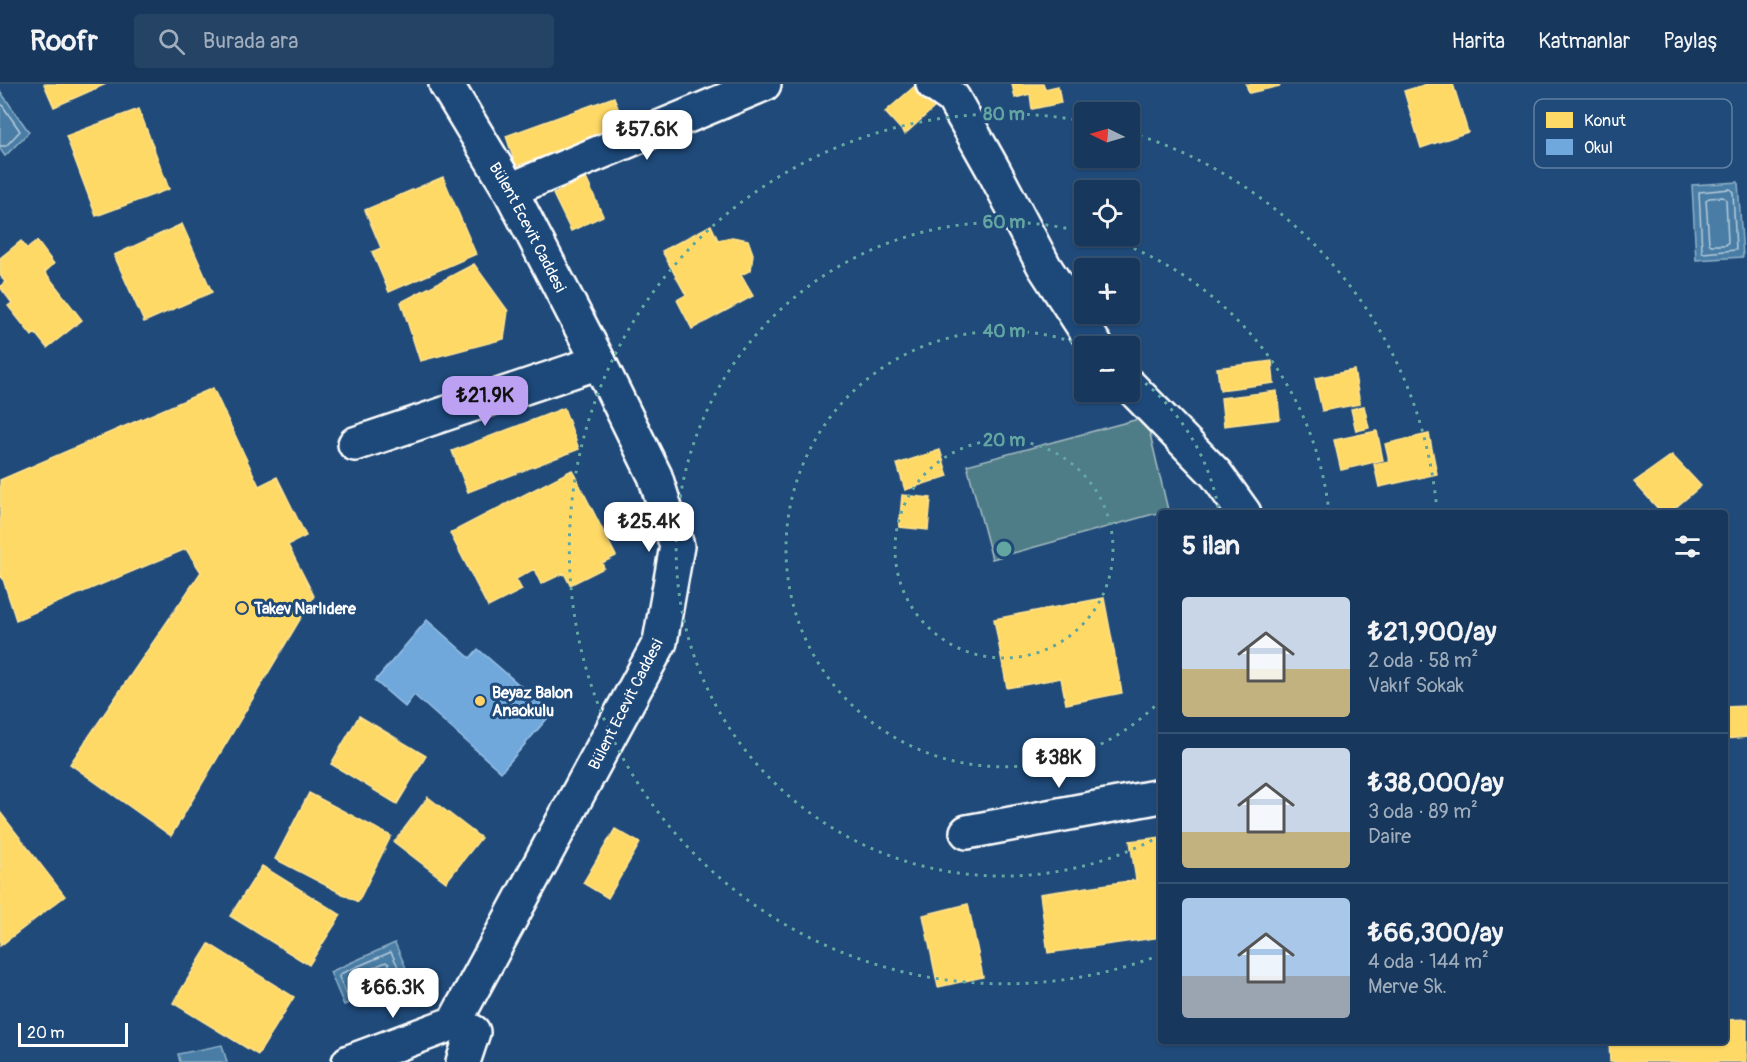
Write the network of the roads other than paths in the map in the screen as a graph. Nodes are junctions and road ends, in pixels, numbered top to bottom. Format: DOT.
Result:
graph roads {
  1 [pos="446,84"];
  2 [pos="764,84"];
  3 [pos="933,84"];
  4 [pos="510,190"];
  5 [pos="1090,336"];
  6 [pos="599,362"];
  7 [pos="1140,396"];
  8 [pos="355,444"];
  9 [pos="1242,510"];
  10 [pos="1158,797"];
  11 [pos="967,832"];
  12 [pos="454,1023"];
  13 [pos="349,1062"];
  14 [pos="463,1062"];
  1 -- 4 [label="street, Bülent Ecevit Caddesi"];
  2 -- 4 [label="street"];
  3 -- 5 [label="street"];
  4 -- 6 [label="street, Bülent Ecevit Caddesi"];
  6 -- 8 [label="street"];
  6 -- 12 [label="street, Bülent Ecevit Caddesi"];
  7 -- 9 [label="street"];
  10 -- 11 [label="street"];
  12 -- 13 [label="street"];
  12 -- 14 [label="street"];
}
